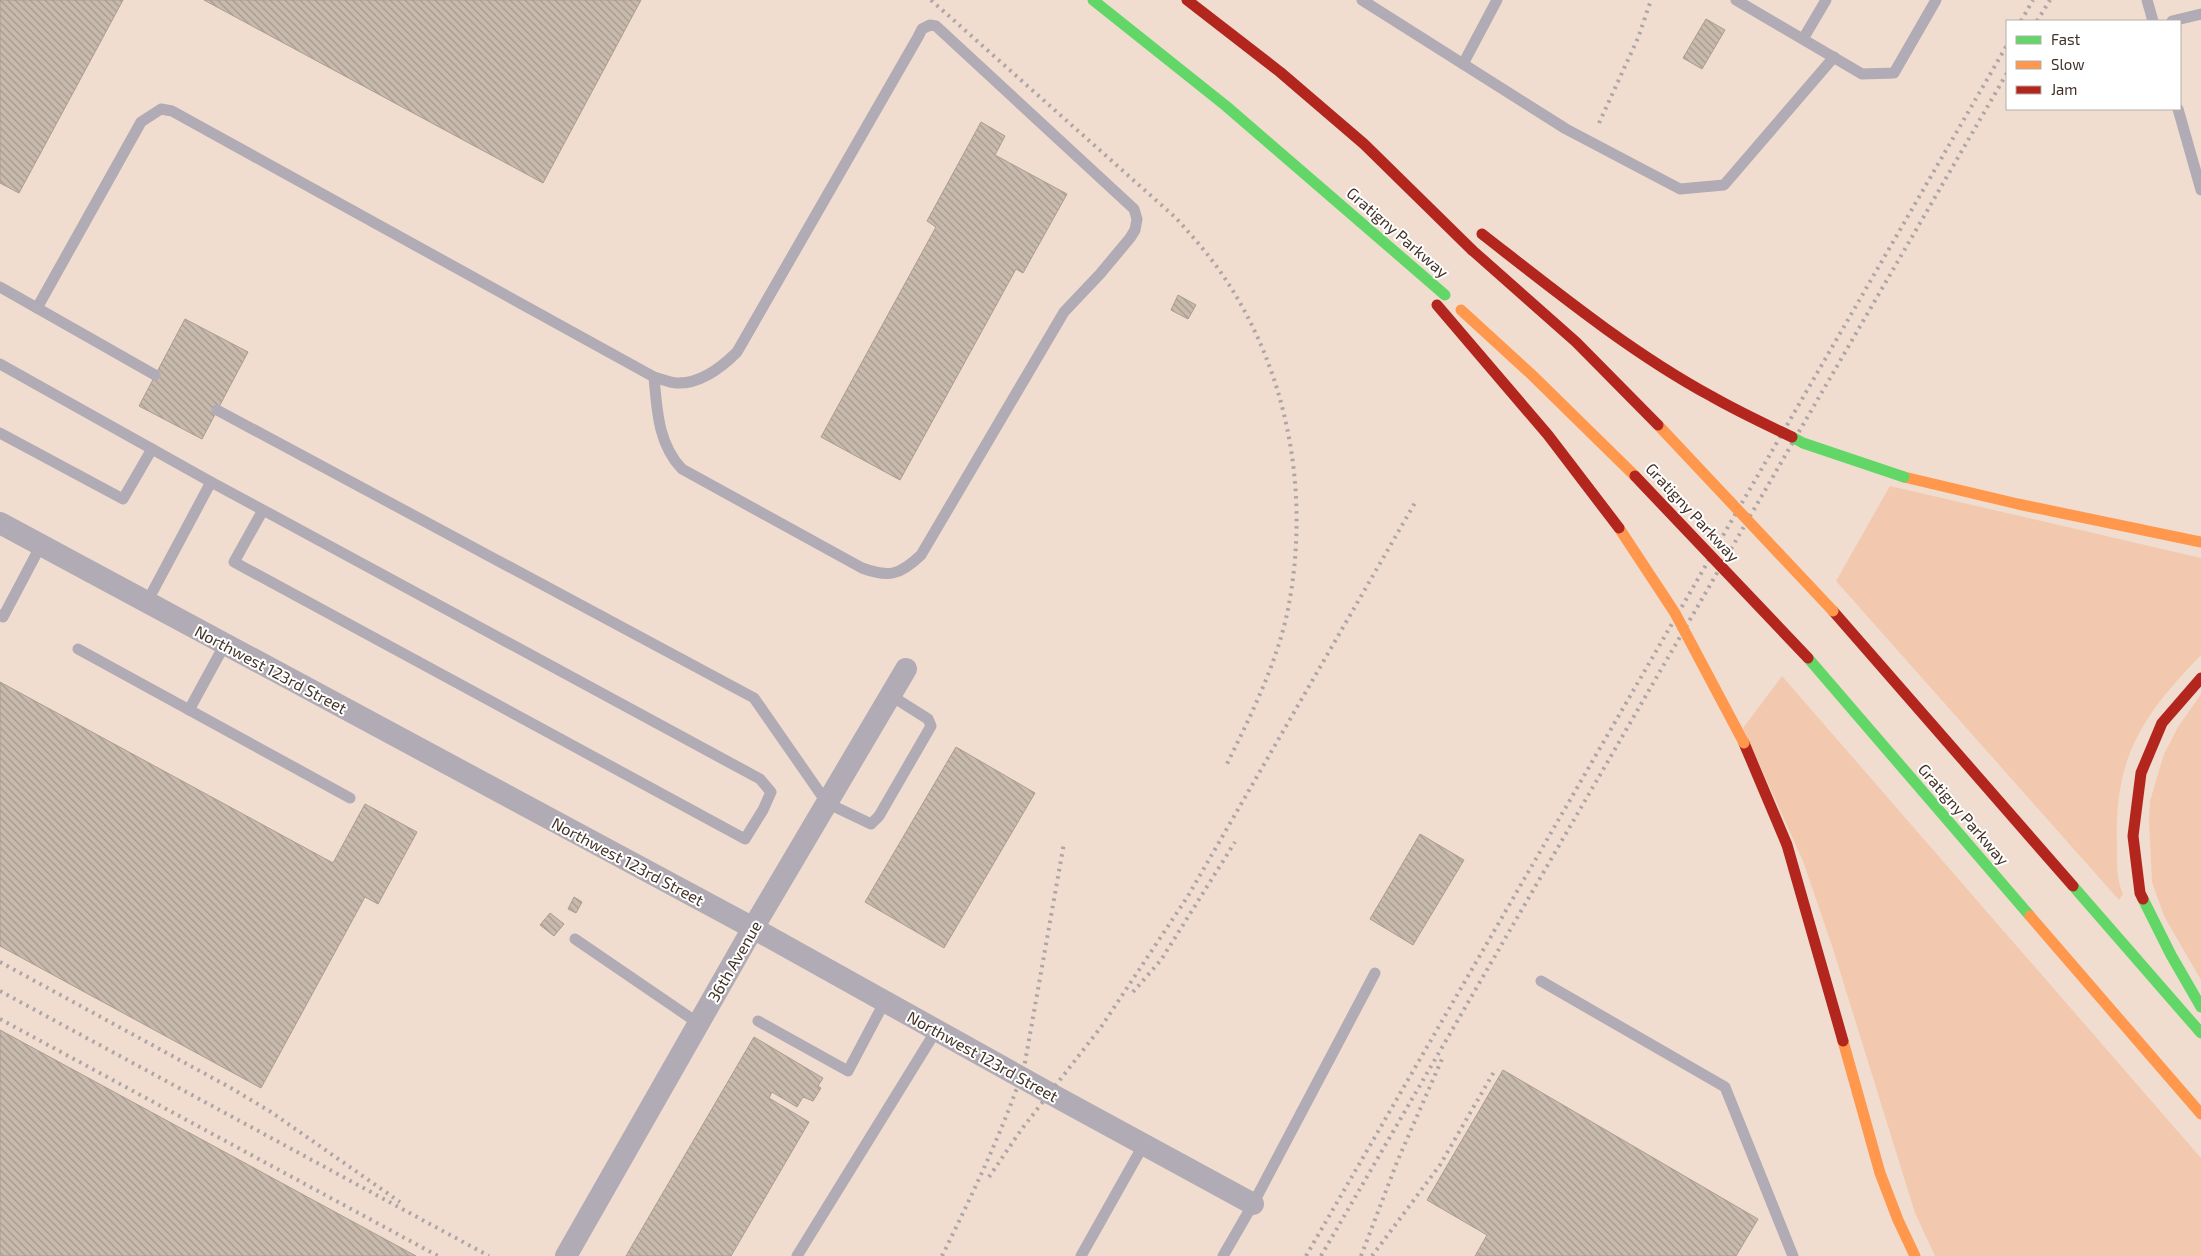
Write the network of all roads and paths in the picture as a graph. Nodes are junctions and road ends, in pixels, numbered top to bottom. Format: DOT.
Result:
graph roads {
  1 [pos="1093,0"];
  2 [pos="1187,0"];
  3 [pos="1362,0"];
  4 [pos="1496,0"];
  5 [pos="1736,0"];
  6 [pos="1826,0"];
  7 [pos="1936,0"];
  8 [pos="2147,0"];
  9 [pos="2201,14"];
  10 [pos="2153,20"];
  11 [pos="2176,20"];
  12 [pos="1803,39"];
  13 [pos="1834,57"];
  14 [pos="1463,64"];
  15 [pos="2178,110"];
  16 [pos="1364,144"];
  17 [pos="2201,190"];
  18 [pos="1435,198"];
  19 [pos="1478,231"];
  20 [pos="1379,237"];
  21 [pos="0,287"];
  22 [pos="37,308"];
  23 [pos="0,364"];
  24 [pos="155,375"];
  25 [pos="654,377"];
  26 [pos="217,410"];
  27 [pos="0,433"];
  28 [pos="152,449"];
  29 [pos="212,482"];
  30 [pos="263,510"];
  31 [pos="0,523"];
  32 [pos="2201,542"];
  33 [pos="41,545"];
  34 [pos="146,602"];
  35 [pos="0,615"];
  36 [pos="224,644"];
  37 [pos="78,649"];
  38 [pos="906,669"];
  39 [pos="2201,678"];
  40 [pos="890,695"];
  41 [pos="189,710"];
  42 [pos="350,798"];
  43 [pos="827,803"];
  44 [pos="753,928"];
  45 [pos="576,939"];
  46 [pos="1375,973"];
  47 [pos="1541,981"];
  48 [pos="885,1001"];
  49 [pos="2201,1007"];
  50 [pos="758,1020"];
  51 [pos="698,1023"];
  52 [pos="937,1029"];
  53 [pos="2201,1033"];
  54 [pos="2201,1114"];
  55 [pos="1144,1144"];
  56 [pos="1253,1204"];
  57 [pos="566,1256"];
  58 [pos="797,1256"];
  59 [pos="1080,1256"];
  60 [pos="1223,1256"];
  61 [pos="1793,1256"];
  62 [pos="1915,1256"];
  1 -- 20 [label="highway, Gratigny Parkway"];
  2 -- 16 [label="highway"];
  3 -- 14 [label="lane"];
  4 -- 14 [label="lane"];
  5 -- 12 [label="lane"];
  6 -- 12 [label="lane"];
  7 -- 13 [label="lane"];
  8 -- 10 [label="lane"];
  9 -- 11 [label="lane"];
  12 -- 13 [label="lane"];
  13 -- 14 [label="lane"];
  15 -- 17 [label="lane"];
  16 -- 18 [label="highway"];
  16 -- 53 [label="highway, bridge"];
  19 -- 32 [label="highway, bridge"];
  20 -- 54 [label="highway, Gratigny Parkway, bridge"];
  20 -- 62 [label="highway, bridge"];
  21 -- 22 [label="lane"];
  22 -- 24 [label="lane"];
  22 -- 25 [label="lane"];
  23 -- 28 [label="lane"];
  25 -- 25 [label="lane"];
  26 -- 43 [label="lane"];
  27 -- 28 [label="lane"];
  28 -- 29 [label="lane"];
  29 -- 30 [label="lane"];
  29 -- 34 [label="lane"];
  30 -- 30 [label="lane"];
  31 -- 33 [label="street, Northwest 123rd Street"];
  33 -- 34 [label="street, Northwest 123rd Street"];
  33 -- 35 [label="lane"];
  34 -- 36 [label="street, Northwest 123rd Street"];
  36 -- 41 [label="lane"];
  36 -- 44 [label="street, Northwest 123rd Street"];
  37 -- 41 [label="lane"];
  38 -- 40 [label="street, 36th Avenue"];
  39 -- 49 [label="highway"];
  40 -- 43 [label="street, 36th Avenue"];
  40 -- 43 [label="lane"];
  41 -- 42 [label="lane"];
  43 -- 44 [label="street, 36th Avenue"];
  44 -- 48 [label="street, Northwest 123rd Street"];
  44 -- 51 [label="street, 36th Avenue"];
  45 -- 51 [label="lane"];
  46 -- 56 [label="lane"];
  47 -- 61 [label="lane"];
  48 -- 50 [label="lane"];
  48 -- 52 [label="street, Northwest 123rd Street"];
  51 -- 57 [label="street, 36th Avenue"];
  52 -- 55 [label="street, Northwest 123rd Street"];
  52 -- 58 [label="lane"];
  55 -- 56 [label="street, Northwest 123rd Street"];
  55 -- 59 [label="lane"];
  56 -- 60 [label="lane"];
}
